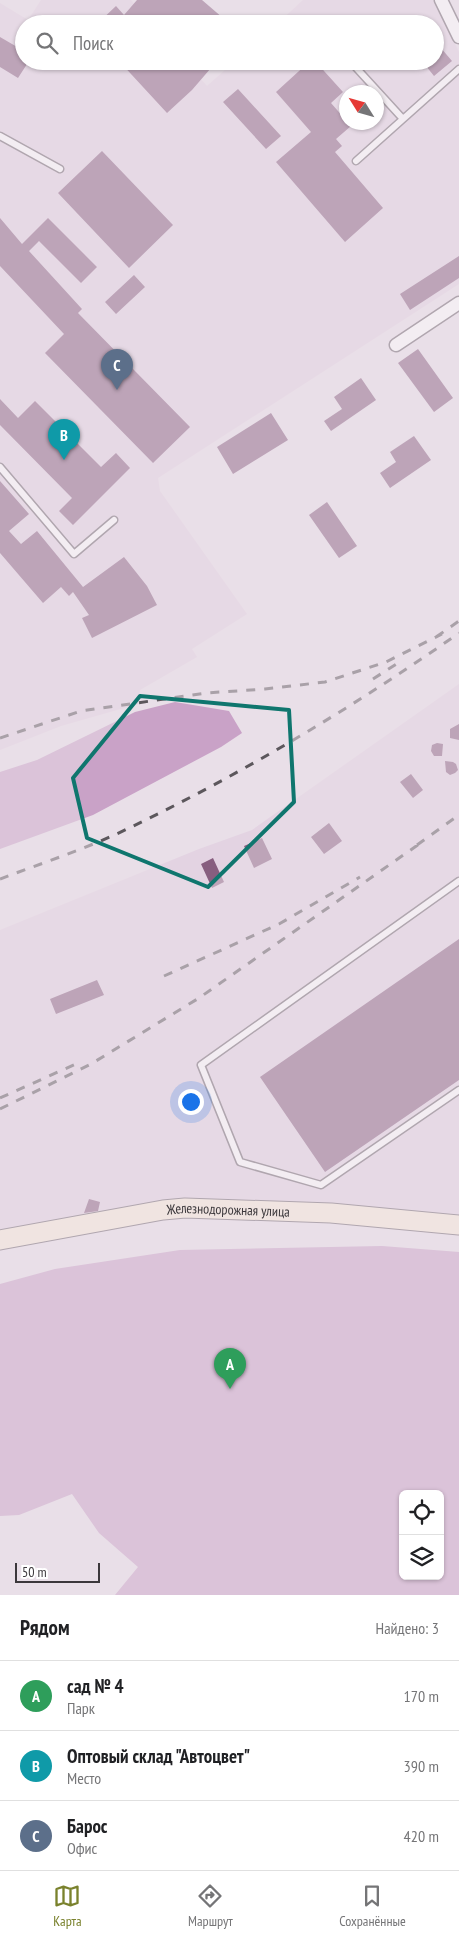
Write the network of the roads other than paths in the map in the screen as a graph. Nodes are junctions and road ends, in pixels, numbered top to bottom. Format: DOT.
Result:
graph roads {
  1 [pos="440,0"];
  2 [pos="459,36"];
  3 [pos="459,69"];
  4 [pos="358,70"];
  5 [pos="403,119"];
  6 [pos="0,136"];
  7 [pos="356,161"];
  8 [pos="60,168"];
  9 [pos="459,303"];
  10 [pos="396,345"];
  11 [pos="0,467"];
  12 [pos="114,520"];
  13 [pos="459,881"];
  14 [pos="459,1090"];
  15 [pos="459,1225"];
  16 [pos="0,1240"];
  1 -- 2 [label="street"];
  3 -- 5 [label="lane"];
  4 -- 5 [label="lane"];
  5 -- 7 [label="lane"];
  6 -- 8 [label="lane"];
  9 -- 10 [label="street"];
  11 -- 12 [label="lane"];
  13 -- 14 [label="lane"];
  15 -- 16 [label="street, Железнодорожная улица"];
}
